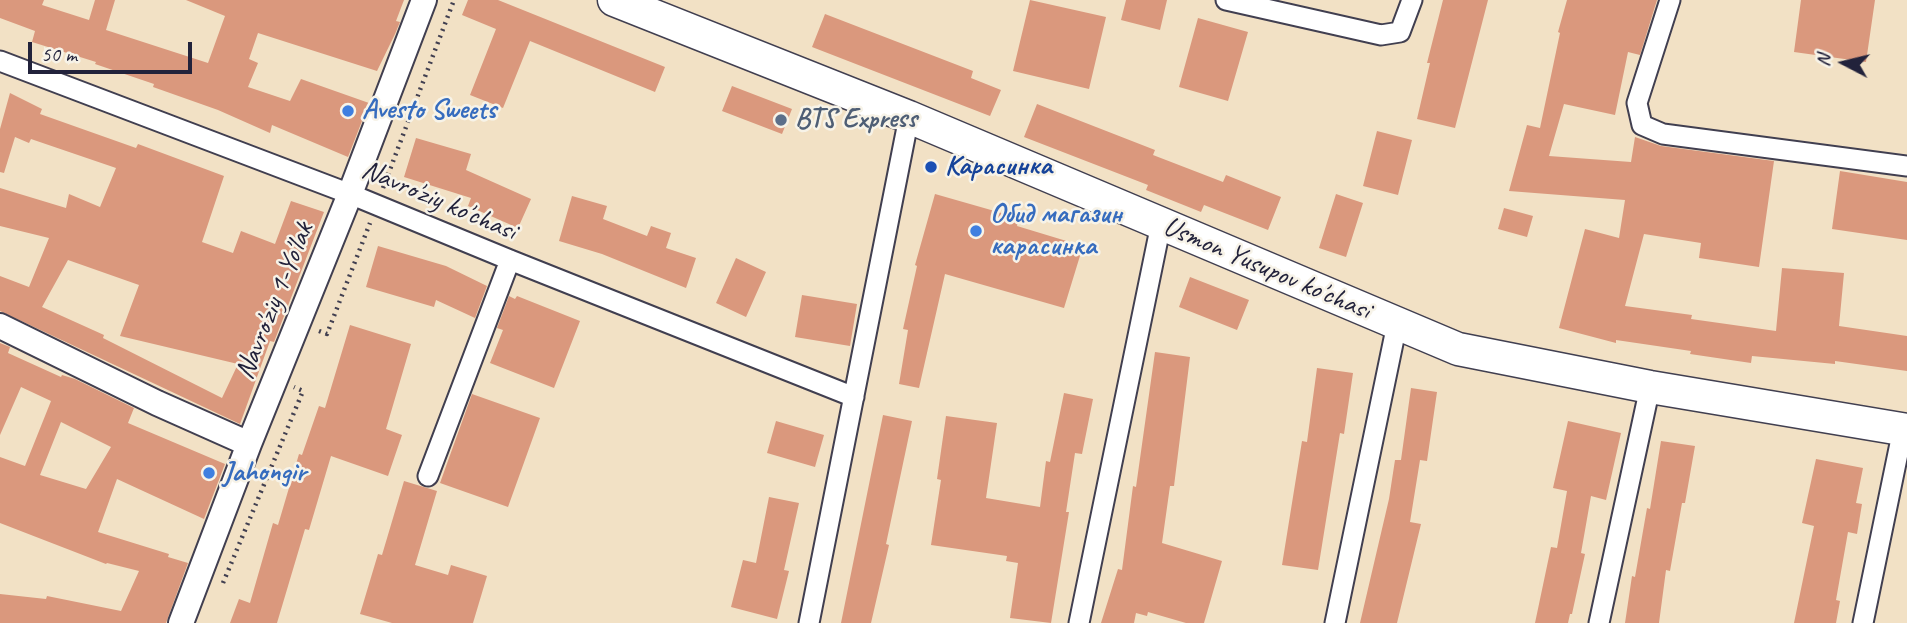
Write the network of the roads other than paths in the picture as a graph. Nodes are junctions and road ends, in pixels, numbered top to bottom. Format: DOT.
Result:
graph roads {
  1 [pos="424,0"];
  2 [pos="614,0"];
  3 [pos="1226,0"];
  4 [pos="1412,0"];
  5 [pos="1670,0"];
  6 [pos="0,61"];
  7 [pos="909,117"];
  8 [pos="1907,166"];
  9 [pos="350,194"];
  10 [pos="1161,224"];
  11 [pos="510,260"];
  12 [pos="1397,324"];
  13 [pos="0,326"];
  14 [pos="1650,387"];
  15 [pos="855,397"];
  16 [pos="1905,429"];
  17 [pos="249,444"];
  18 [pos="428,477"];
  19 [pos="181,623"];
  20 [pos="809,623"];
  21 [pos="1079,623"];
  22 [pos="1335,623"];
  23 [pos="1599,623"];
  24 [pos="1863,623"];
  1 -- 9 [label="street, Navro'ziy 1-Yo'lak"];
  2 -- 7 [label="main road, Usmon Yusupov ko'chasi"];
  3 -- 4 [label="street"];
  5 -- 8 [label="street"];
  6 -- 9 [label="street, Navro'ziy ko'chasi"];
  7 -- 10 [label="main road, Usmon Yusupov ko'chasi"];
  7 -- 15 [label="street"];
  9 -- 11 [label="street, Navro'ziy ko'chasi"];
  9 -- 17 [label="street, Navro'ziy 1-Yo'lak"];
  10 -- 12 [label="main road, Usmon Yusupov ko'chasi"];
  10 -- 21 [label="street"];
  11 -- 15 [label="street, Navro'ziy ko'chasi"];
  11 -- 18 [label="street"];
  12 -- 14 [label="main road, Usmon Yusupov ko'chasi"];
  12 -- 22 [label="street"];
  13 -- 17 [label="street"];
  14 -- 16 [label="main road, Usmon Yusupov ko'chasi"];
  14 -- 23 [label="street"];
  15 -- 20 [label="street"];
  16 -- 24 [label="street"];
  17 -- 19 [label="street, Navro'ziy 1-Yo'lak"];
}
